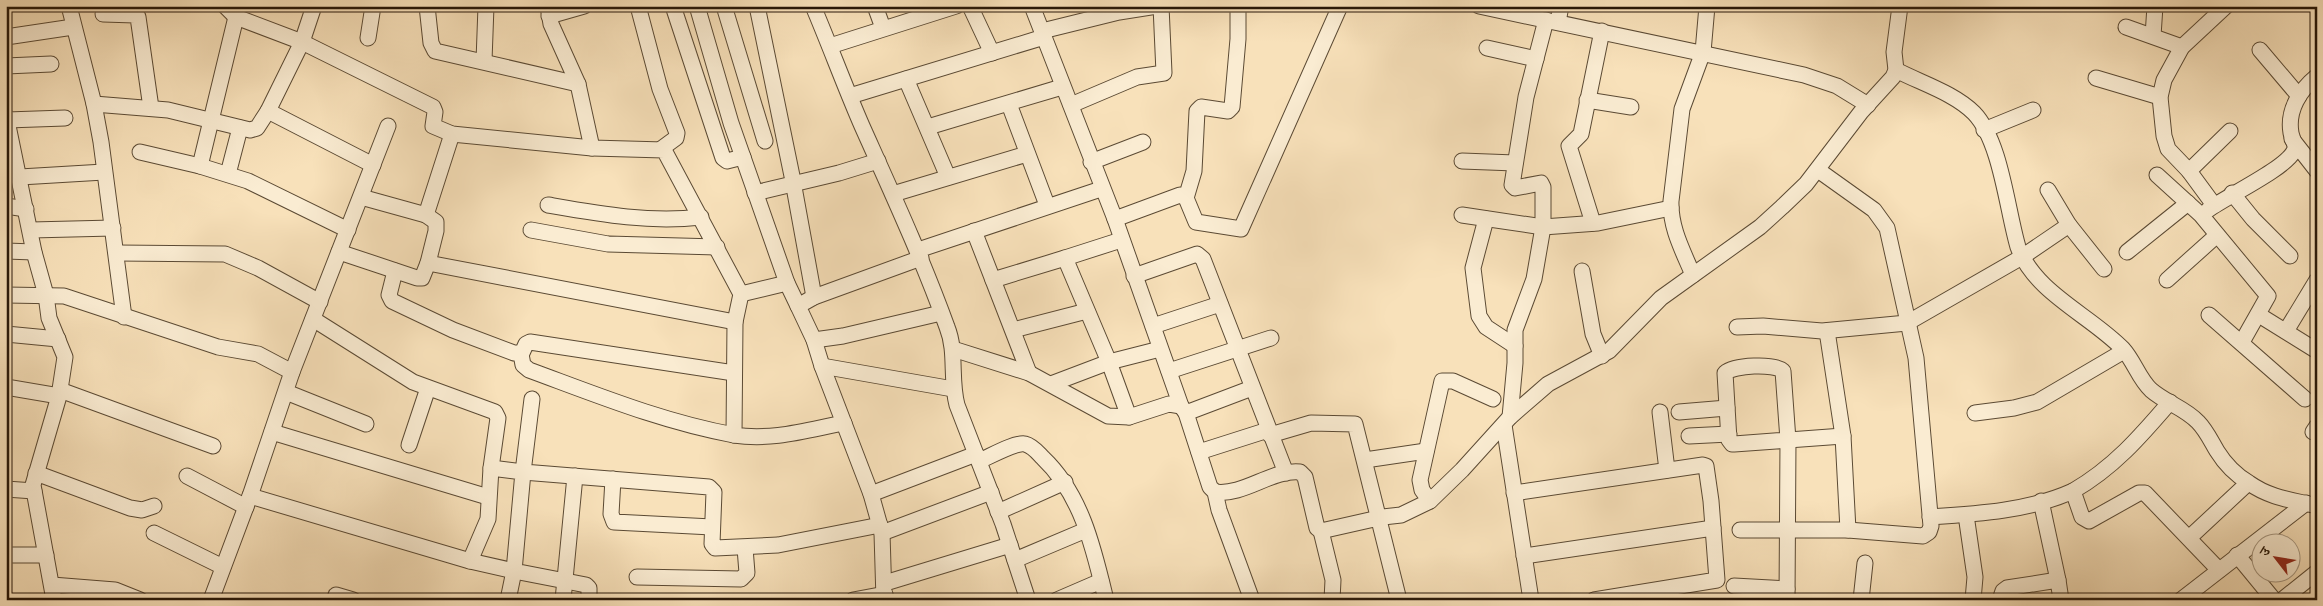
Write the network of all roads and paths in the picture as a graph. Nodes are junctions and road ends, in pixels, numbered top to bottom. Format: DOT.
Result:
graph roads {
  1 [pos="68,6"];
  2 [pos="314,6"];
  3 [pos="373,6"];
  4 [pos="427,6"];
  5 [pos="486,6"];
  6 [pos="584,6"];
  7 [pos="638,6"];
  8 [pos="673,6"];
  9 [pos="697,6"];
  10 [pos="724,6"];
  11 [pos="757,6"];
  12 [pos="813,6"];
  13 [pos="875,6"];
  14 [pos="956,6"];
  15 [pos="970,6"];
  16 [pos="1032,6"];
  17 [pos="1157,6"];
  18 [pos="1162,6"];
  19 [pos="1238,6"];
  20 [pos="1340,6"];
  21 [pos="1479,6"];
  22 [pos="1561,6"];
  23 [pos="1707,6"];
  24 [pos="1900,6"];
  25 [pos="2155,6"];
  26 [pos="2226,6"];
  27 [pos="548,11"];
  28 [pos="230,12"];
  29 [pos="103,14"];
  30 [pos="1552,21"];
  31 [pos="73,27"];
  32 [pos="2126,27"];
  33 [pos="882,28"];
  34 [pos="1602,32"];
  35 [pos="1043,34"];
  36 [pos="2152,36"];
  37 [pos="6,37"];
  38 [pos="368,38"];
  39 [pos="302,42"];
  40 [pos="764,42"];
  41 [pos="830,46"];
  42 [pos="2182,47"];
  43 [pos="1487,48"];
  44 [pos="737,49"];
  45 [pos="2260,50"];
  46 [pos="1703,52"];
  47 [pos="992,53"];
  48 [pos="1536,59"];
  49 [pos="484,62"];
  50 [pos="51,64"];
  51 [pos="6,66"];
  52 [pos="1896,70"];
  53 [pos="2317,76"];
  54 [pos="2096,78"];
  55 [pos="906,79"];
  56 [pos="578,84"];
  57 [pos="1062,87"];
  58 [pos="850,96"];
  59 [pos="2299,96"];
  60 [pos="2160,97"];
  61 [pos="1587,100"];
  62 [pos="94,104"];
  63 [pos="1009,104"];
  64 [pos="1868,104"];
  65 [pos="1070,105"];
  66 [pos="1631,107"];
  67 [pos="151,108"];
  68 [pos="2033,110"];
  69 [pos="268,111"];
  70 [pos="7,118"];
  71 [pos="65,118"];
  72 [pos="210,120"];
  73 [pos="388,126"];
  74 [pos="928,127"];
  75 [pos="240,128"];
  76 [pos="1984,130"];
  77 [pos="2230,131"];
  78 [pos="452,134"];
  79 [pos="783,137"];
  80 [pos="2292,139"];
  81 [pos="765,141"];
  82 [pos="1143,142"];
  83 [pos="10,146"];
  84 [pos="592,148"];
  85 [pos="661,149"];
  86 [pos="140,152"];
  87 [pos="741,152"];
  88 [pos="1027,154"];
  89 [pos="878,160"];
  90 [pos="1462,161"];
  91 [pos="1091,162"];
  92 [pos="1515,163"];
  93 [pos="373,165"];
  94 [pos="200,166"];
  95 [pos="1818,170"];
  96 [pos="2189,171"];
  97 [pos="2317,171"];
  98 [pos="104,172"];
  99 [pos="228,174"];
  100 [pos="2157,176"];
  101 [pos="20,177"];
  102 [pos="948,177"];
  103 [pos="797,184"];
  104 [pos="1101,189"];
  105 [pos="2048,190"];
  106 [pos="755,192"];
  107 [pos="2232,193"];
  108 [pos="893,194"];
  109 [pos="361,198"];
  110 [pos="1186,198"];
  111 [pos="2188,203"];
  112 [pos="548,204"];
  113 [pos="1048,205"];
  114 [pos="2214,205"];
  115 [pos="6,206"];
  116 [pos="1671,208"];
  117 [pos="26,209"];
  118 [pos="426,215"];
  119 [pos="1462,215"];
  120 [pos="2201,215"];
  121 [pos="701,217"];
  122 [pos="1486,218"];
  123 [pos="1114,220"];
  124 [pos="1593,223"];
  125 [pos="2069,225"];
  126 [pos="1543,226"];
  127 [pos="113,228"];
  128 [pos="31,230"];
  129 [pos="348,230"];
  130 [pos="531,230"];
  131 [pos="974,231"];
  132 [pos="2216,236"];
  133 [pos="1121,240"];
  134 [pos="717,247"];
  135 [pos="6,251"];
  136 [pos="34,252"];
  137 [pos="339,252"];
  138 [pos="2126,252"];
  139 [pos="117,253"];
  140 [pos="920,254"];
  141 [pos="2290,256"];
  142 [pos="2022,257"];
  143 [pos="1065,258"];
  144 [pos="428,263"];
  145 [pos="2104,269"];
  146 [pos="395,271"];
  147 [pos="1582,271"];
  148 [pos="1693,275"];
  149 [pos="1134,276"];
  150 [pos="993,280"];
  151 [pos="2168,280"];
  152 [pos="2317,280"];
  153 [pos="788,284"];
  154 [pos="741,294"];
  155 [pos="6,295"];
  156 [pos="46,295"];
  157 [pos="814,297"];
  158 [pos="320,302"];
  159 [pos="1220,304"];
  160 [pos="798,306"];
  161 [pos="1087,311"];
  162 [pos="941,313"];
  163 [pos="2209,315"];
  164 [pos="2259,315"];
  165 [pos="124,317"];
  166 [pos="313,319"];
  167 [pos="735,322"];
  168 [pos="1907,323"];
  169 [pos="1153,326"];
  170 [pos="1737,327"];
  171 [pos="1013,330"];
  172 [pos="1827,331"];
  173 [pos="2286,332"];
  174 [pos="6,334"];
  175 [pos="1271,338"];
  176 [pos="58,339"];
  177 [pos="828,339"];
  178 [pos="2242,342"];
  179 [pos="1515,346"];
  180 [pos="953,349"];
  181 [pos="1160,349"];
  182 [pos="1238,350"];
  183 [pos="2124,351"];
  184 [pos="2317,351"];
  185 [pos="520,354"];
  186 [pos="1602,356"];
  187 [pos="1109,362"];
  188 [pos="822,366"];
  189 [pos="1169,371"];
  190 [pos="292,372"];
  191 [pos="734,373"];
  192 [pos="1029,373"];
  193 [pos="1051,384"];
  194 [pos="6,387"];
  195 [pos="428,388"];
  196 [pos="1252,388"];
  197 [pos="953,389"];
  198 [pos="286,392"];
  199 [pos="60,393"];
  200 [pos="532,399"];
  201 [pos="1493,399"];
  202 [pos="2306,399"];
  203 [pos="2170,402"];
  204 [pos="1727,408"];
  205 [pos="1183,409"];
  206 [pos="1660,412"];
  207 [pos="1679,412"];
  208 [pos="1974,413"];
  209 [pos="1129,416"];
  210 [pos="1507,421"];
  211 [pos="844,423"];
  212 [pos="366,424"];
  213 [pos="272,432"];
  214 [pos="1269,433"];
  215 [pos="1729,434"];
  216 [pos="734,435"];
  217 [pos="1690,436"];
  218 [pos="1843,436"];
  219 [pos="1788,440"];
  220 [pos="409,445"];
  221 [pos="213,446"];
  222 [pos="1426,451"];
  223 [pos="1199,452"];
  224 [pos="978,458"];
  225 [pos="1365,460"];
  226 [pos="491,468"];
  227 [pos="1668,470"];
  228 [pos="523,472"];
  229 [pos="36,473"];
  230 [pos="1286,473"];
  231 [pos="187,476"];
  232 [pos="575,476"];
  233 [pos="613,478"];
  234 [pos="1065,482"];
  235 [pos="2248,483"];
  236 [pos="6,489"];
  237 [pos="34,491"];
  238 [pos="2073,491"];
  239 [pos="991,492"];
  240 [pos="1215,492"];
  241 [pos="1514,493"];
  242 [pos="871,494"];
  243 [pos="488,497"];
  244 [pos="1430,501"];
  245 [pos="2041,501"];
  246 [pos="248,502"];
  247 [pos="2311,504"];
  248 [pos="154,506"];
  249 [pos="998,512"];
  250 [pos="1966,514"];
  251 [pos="1930,517"];
  252 [pos="1377,520"];
  253 [pos="712,527"];
  254 [pos="1713,528"];
  255 [pos="881,529"];
  256 [pos="1788,529"];
  257 [pos="1086,530"];
  258 [pos="1740,530"];
  259 [pos="1848,530"];
  260 [pos="1321,531"];
  261 [pos="154,533"];
  262 [pos="2189,538"];
  263 [pos="1010,545"];
  264 [pos="745,548"];
  265 [pos="46,554"];
  266 [pos="6,555"];
  267 [pos="1524,556"];
  268 [pos="2237,556"];
  269 [pos="1015,560"];
  270 [pos="470,561"];
  271 [pos="1865,563"];
  272 [pos="223,567"];
  273 [pos="2219,570"];
  274 [pos="514,571"];
  275 [pos="2317,572"];
  276 [pos="637,578"];
  277 [pos="2058,580"];
  278 [pos="1101,581"];
  279 [pos="566,582"];
  280 [pos="1734,586"];
  281 [pos="53,592"];
  282 [pos="885,592"];
  283 [pos="1787,594"];
  284 [pos="336,595"];
  285 [pos="1024,599"];
  286 [pos="140,600"];
  287 [pos="211,600"];
  288 [pos="353,600"];
  289 [pos="508,600"];
  290 [pos="563,600"];
  291 [pos="589,600"];
  292 [pos="853,600"];
  293 [pos="1057,600"];
  294 [pos="1106,600"];
  295 [pos="1252,600"];
  296 [pos="1332,600"];
  297 [pos="1399,600"];
  298 [pos="1531,600"];
  299 [pos="1594,600"];
  300 [pos="1861,600"];
  301 [pos="1973,600"];
  302 [pos="2000,600"];
  303 [pos="2061,600"];
  304 [pos="2181,600"];
  305 [pos="2274,600"];
  306 [pos="2282,600"];
  1 -- 31 [label="street"];
  2 -- 39 [label="street"];
  3 -- 38 [label="street"];
  4 -- 49 [label="street"];
  5 -- 49 [label="street"];
  6 -- 27 [label="street"];
  7 -- 85 [label="street"];
  8 -- 87 [label="street"];
  9 -- 87 [label="street"];
  10 -- 44 [label="street"];
  11 -- 40 [label="street"];
  12 -- 41 [label="street"];
  13 -- 33 [label="street"];
  14 -- 33 [label="street"];
  15 -- 47 [label="street"];
  16 -- 35 [label="street"];
  17 -- 35 [label="street"];
  18 -- 65 [label="street"];
  19 -- 110 [label="street"];
  20 -- 110 [label="street"];
  21 -- 30 [label="street"];
  22 -- 30 [label="street"];
  23 -- 46 [label="street"];
  24 -- 52 [label="street"];
  25 -- 36 [label="street"];
  26 -- 42 [label="street"];
  27 -- 56 [label="street"];
  28 -- 39 [label="street"];
  28 -- 72 [label="street"];
  29 -- 67 [label="street"];
  30 -- 34 [label="street"];
  30 -- 48 [label="street"];
  31 -- 37 [label="street"];
  31 -- 62 [label="street"];
  32 -- 36 [label="street"];
  33 -- 41 [label="street"];
  34 -- 46 [label="street"];
  34 -- 61 [label="street"];
  35 -- 47 [label="street"];
  35 -- 57 [label="street"];
  36 -- 42 [label="street"];
  39 -- 69 [label="street"];
  39 -- 78 [label="street"];
  40 -- 44 [label="street"];
  40 -- 79 [label="street"];
  41 -- 58 [label="street"];
  42 -- 60 [label="street"];
  43 -- 48 [label="street"];
  44 -- 81 [label="street"];
  45 -- 59 [label="street"];
  46 -- 64 [label="street"];
  46 -- 116 [label="street"];
  47 -- 55 [label="street"];
  48 -- 92 [label="street"];
  49 -- 56 [label="street"];
  50 -- 51 [label="street"];
  52 -- 64 [label="street"];
  52 -- 76 [label="street"];
  53 -- 59 [label="street"];
  54 -- 60 [label="street"];
  55 -- 58 [label="street"];
  55 -- 74 [label="street"];
  56 -- 84 [label="street"];
  57 -- 63 [label="street"];
  57 -- 65 [label="street"];
  58 -- 89 [label="street"];
  59 -- 80 [label="street"];
  60 -- 96 [label="street"];
  61 -- 66 [label="street"];
  61 -- 124 [label="street"];
  62 -- 67 [label="street"];
  62 -- 98 [label="street"];
  63 -- 74 [label="street"];
  63 -- 88 [label="street"];
  64 -- 95 [label="street"];
  65 -- 91 [label="street"];
  67 -- 72 [label="street"];
  68 -- 76 [label="street"];
  69 -- 75 [label="street"];
  69 -- 93 [label="street"];
  70 -- 71 [label="street"];
  70 -- 83 [label="street"];
  72 -- 75 [label="street"];
  72 -- 94 [label="street"];
  73 -- 93 [label="street"];
  74 -- 102 [label="street"];
  75 -- 99 [label="street"];
  76 -- 142 [label="street"];
  77 -- 96 [label="street"];
  78 -- 84 [label="street"];
  78 -- 118 [label="street"];
  79 -- 81 [label="street"];
  79 -- 103 [label="street"];
  80 -- 97 [label="street"];
  80 -- 107 [label="street"];
  81 -- 87 [label="street"];
  82 -- 91 [label="street"];
  83 -- 101 [label="street"];
  84 -- 85 [label="street"];
  85 -- 121 [label="street"];
  86 -- 94 [label="street"];
  87 -- 106 [label="street"];
  88 -- 102 [label="street"];
  88 -- 113 [label="street"];
  89 -- 103 [label="street"];
  89 -- 108 [label="street"];
  90 -- 92 [label="street"];
  91 -- 104 [label="street"];
  92 -- 126 [label="street"];
  93 -- 109 [label="street"];
  94 -- 99 [label="street"];
  95 -- 148 [label="street"];
  95 -- 168 [label="street"];
  96 -- 114 [label="street"];
  98 -- 101 [label="street"];
  98 -- 127 [label="street"];
  99 -- 129 [label="street"];
  100 -- 111 [label="street"];
  101 -- 117 [label="street"];
  102 -- 108 [label="street"];
  103 -- 106 [label="street"];
  103 -- 157 [label="street"];
  104 -- 113 [label="street"];
  104 -- 123 [label="street"];
  105 -- 125 [label="street"];
  106 -- 153 [label="street"];
  107 -- 114 [label="street"];
  107 -- 141 [label="street"];
  108 -- 140 [label="street"];
  109 -- 118 [label="street"];
  109 -- 129 [label="street"];
  110 -- 123 [label="street"];
  111 -- 120 [label="street"];
  111 -- 138 [label="street"];
  112 -- 121 [label="street"];
  113 -- 131 [label="street"];
  114 -- 120 [label="street"];
  115 -- 117 [label="street"];
  116 -- 124 [label="street"];
  116 -- 148 [label="street"];
  117 -- 128 [label="street"];
  118 -- 144 [label="street"];
  119 -- 122 [label="street"];
  120 -- 132 [label="street"];
  121 -- 134 [label="street"];
  122 -- 126 [label="street"];
  122 -- 179 [label="street"];
  123 -- 133 [label="street"];
  124 -- 126 [label="street"];
  125 -- 142 [label="street"];
  125 -- 145 [label="street"];
  126 -- 179 [label="street"];
  127 -- 128 [label="street"];
  127 -- 139 [label="street"];
  128 -- 136 [label="street"];
  129 -- 137 [label="street"];
  130 -- 134 [label="street"];
  131 -- 140 [label="street"];
  131 -- 150 [label="street"];
  132 -- 151 [label="street"];
  132 -- 164 [label="street"];
  133 -- 143 [label="street"];
  133 -- 149 [label="street"];
  134 -- 154 [label="street"];
  135 -- 136 [label="street"];
  136 -- 156 [label="street"];
  137 -- 146 [label="street"];
  137 -- 158 [label="street"];
  139 -- 158 [label="street"];
  139 -- 165 [label="street"];
  140 -- 157 [label="street"];
  140 -- 162 [label="street"];
  142 -- 168 [label="street"];
  142 -- 183 [label="street"];
  143 -- 150 [label="street"];
  143 -- 161 [label="street"];
  144 -- 146 [label="street"];
  144 -- 167 [label="street"];
  146 -- 185 [label="street"];
  147 -- 186 [label="street"];
  148 -- 186 [label="street"];
  149 -- 159 [label="street"];
  149 -- 169 [label="street"];
  150 -- 171 [label="street"];
  152 -- 173 [label="street"];
  153 -- 154 [label="street"];
  153 -- 160 [label="street"];
  154 -- 167 [label="street"];
  155 -- 156 [label="street"];
  156 -- 165 [label="street"];
  156 -- 176 [label="street"];
  157 -- 160 [label="street"];
  158 -- 166 [label="street"];
  159 -- 169 [label="street"];
  159 -- 182 [label="street"];
  160 -- 177 [label="street"];
  161 -- 171 [label="street"];
  161 -- 187 [label="street"];
  162 -- 177 [label="street"];
  162 -- 180 [label="street"];
  163 -- 178 [label="street"];
  164 -- 173 [label="street"];
  164 -- 178 [label="street"];
  165 -- 190 [label="street"];
  166 -- 190 [label="street"];
  166 -- 195 [label="street"];
  167 -- 191 [label="street"];
  168 -- 172 [label="street"];
  168 -- 251 [label="street"];
  169 -- 181 [label="street"];
  170 -- 172 [label="street"];
  171 -- 192 [label="street"];
  172 -- 218 [label="street"];
  173 -- 184 [label="street"];
  174 -- 176 [label="street"];
  175 -- 182 [label="street"];
  176 -- 199 [label="street"];
  177 -- 188 [label="street"];
  178 -- 202 [label="street"];
  179 -- 210 [label="street"];
  180 -- 192 [label="street"];
  180 -- 197 [label="street"];
  181 -- 187 [label="street"];
  181 -- 189 [label="street"];
  182 -- 189 [label="street"];
  182 -- 196 [label="street"];
  183 -- 203 [label="street"];
  183 -- 208 [label="street"];
  185 -- 191 [label="street"];
  185 -- 216 [label="street"];
  186 -- 210 [label="street"];
  187 -- 193 [label="street"];
  187 -- 209 [label="street"];
  188 -- 197 [label="street"];
  188 -- 211 [label="street"];
  189 -- 205 [label="street"];
  190 -- 198 [label="street"];
  191 -- 216 [label="street"];
  192 -- 193 [label="street"];
  193 -- 209 [label="street"];
  194 -- 199 [label="street"];
  195 -- 220 [label="street"];
  195 -- 226 [label="street"];
  196 -- 205 [label="street"];
  196 -- 214 [label="street"];
  197 -- 224 [label="street"];
  198 -- 212 [label="street"];
  198 -- 213 [label="street"];
  199 -- 221 [label="street"];
  199 -- 229 [label="street"];
  200 -- 228 [label="street"];
  201 -- 222 [label="street"];
  203 -- 235 [label="street"];
  203 -- 238 [label="street"];
  204 -- 207 [label="street"];
  204 -- 215 [label="street"];
  204 -- 219 [label="street"];
  205 -- 209 [label="street"];
  205 -- 223 [label="street"];
  206 -- 227 [label="street"];
  210 -- 241 [label="street"];
  210 -- 244 [label="street"];
  211 -- 216 [label="street"];
  211 -- 242 [label="street"];
  213 -- 243 [label="street"];
  213 -- 246 [label="street"];
  214 -- 223 [label="street"];
  214 -- 225 [label="street"];
  214 -- 230 [label="street"];
  215 -- 217 [label="street"];
  215 -- 219 [label="street"];
  218 -- 219 [label="street"];
  218 -- 259 [label="street"];
  219 -- 256 [label="street"];
  222 -- 225 [label="street"];
  222 -- 244 [label="street"];
  223 -- 240 [label="street"];
  224 -- 234 [label="street"];
  224 -- 239 [label="street"];
  224 -- 242 [label="street"];
  225 -- 252 [label="street"];
  226 -- 228 [label="street"];
  226 -- 243 [label="street"];
  227 -- 241 [label="street"];
  227 -- 254 [label="street"];
  228 -- 232 [label="street"];
  228 -- 274 [label="street"];
  229 -- 237 [label="street"];
  229 -- 248 [label="street"];
  230 -- 240 [label="street"];
  230 -- 260 [label="street"];
  231 -- 246 [label="street"];
  232 -- 233 [label="street"];
  232 -- 279 [label="street"];
  233 -- 253 [label="street"];
  233 -- 253 [label="street"];
  234 -- 249 [label="street"];
  234 -- 257 [label="street"];
  235 -- 247 [label="street"];
  235 -- 262 [label="street"];
  236 -- 237 [label="street"];
  237 -- 265 [label="street"];
  238 -- 245 [label="street"];
  238 -- 262 [label="street"];
  239 -- 249 [label="street"];
  239 -- 255 [label="street"];
  240 -- 295 [label="street"];
  241 -- 267 [label="street"];
  242 -- 255 [label="street"];
  243 -- 270 [label="street"];
  244 -- 252 [label="street"];
  245 -- 250 [label="street"];
  245 -- 277 [label="street"];
  246 -- 270 [label="street"];
  246 -- 272 [label="street"];
  247 -- 268 [label="street"];
  249 -- 263 [label="street"];
  250 -- 251 [label="street"];
  250 -- 301 [label="street"];
  251 -- 259 [label="street"];
  252 -- 260 [label="street"];
  252 -- 297 [label="street"];
  253 -- 264 [label="street"];
  254 -- 267 [label="street"];
  254 -- 299 [label="street"];
  255 -- 264 [label="street"];
  255 -- 282 [label="street"];
  256 -- 258 [label="street"];
  256 -- 259 [label="street"];
  256 -- 283 [label="street"];
  257 -- 269 [label="street"];
  257 -- 278 [label="street"];
  260 -- 296 [label="street"];
  261 -- 272 [label="street"];
  262 -- 273 [label="street"];
  263 -- 269 [label="street"];
  263 -- 282 [label="street"];
  264 -- 276 [label="street"];
  265 -- 266 [label="street"];
  265 -- 281 [label="street"];
  267 -- 298 [label="street"];
  268 -- 273 [label="street"];
  268 -- 305 [label="street"];
  269 -- 285 [label="street"];
  270 -- 274 [label="street"];
  271 -- 300 [label="street"];
  272 -- 287 [label="street"];
  273 -- 304 [label="street"];
  274 -- 279 [label="street"];
  274 -- 289 [label="street"];
  275 -- 306 [label="street"];
  277 -- 302 [label="street"];
  277 -- 303 [label="street"];
  278 -- 293 [label="street"];
  278 -- 294 [label="street"];
  279 -- 290 [label="street"];
  279 -- 291 [label="street"];
  280 -- 283 [label="street"];
  281 -- 286 [label="street"];
  282 -- 292 [label="street"];
  284 -- 288 [label="street"];
}
